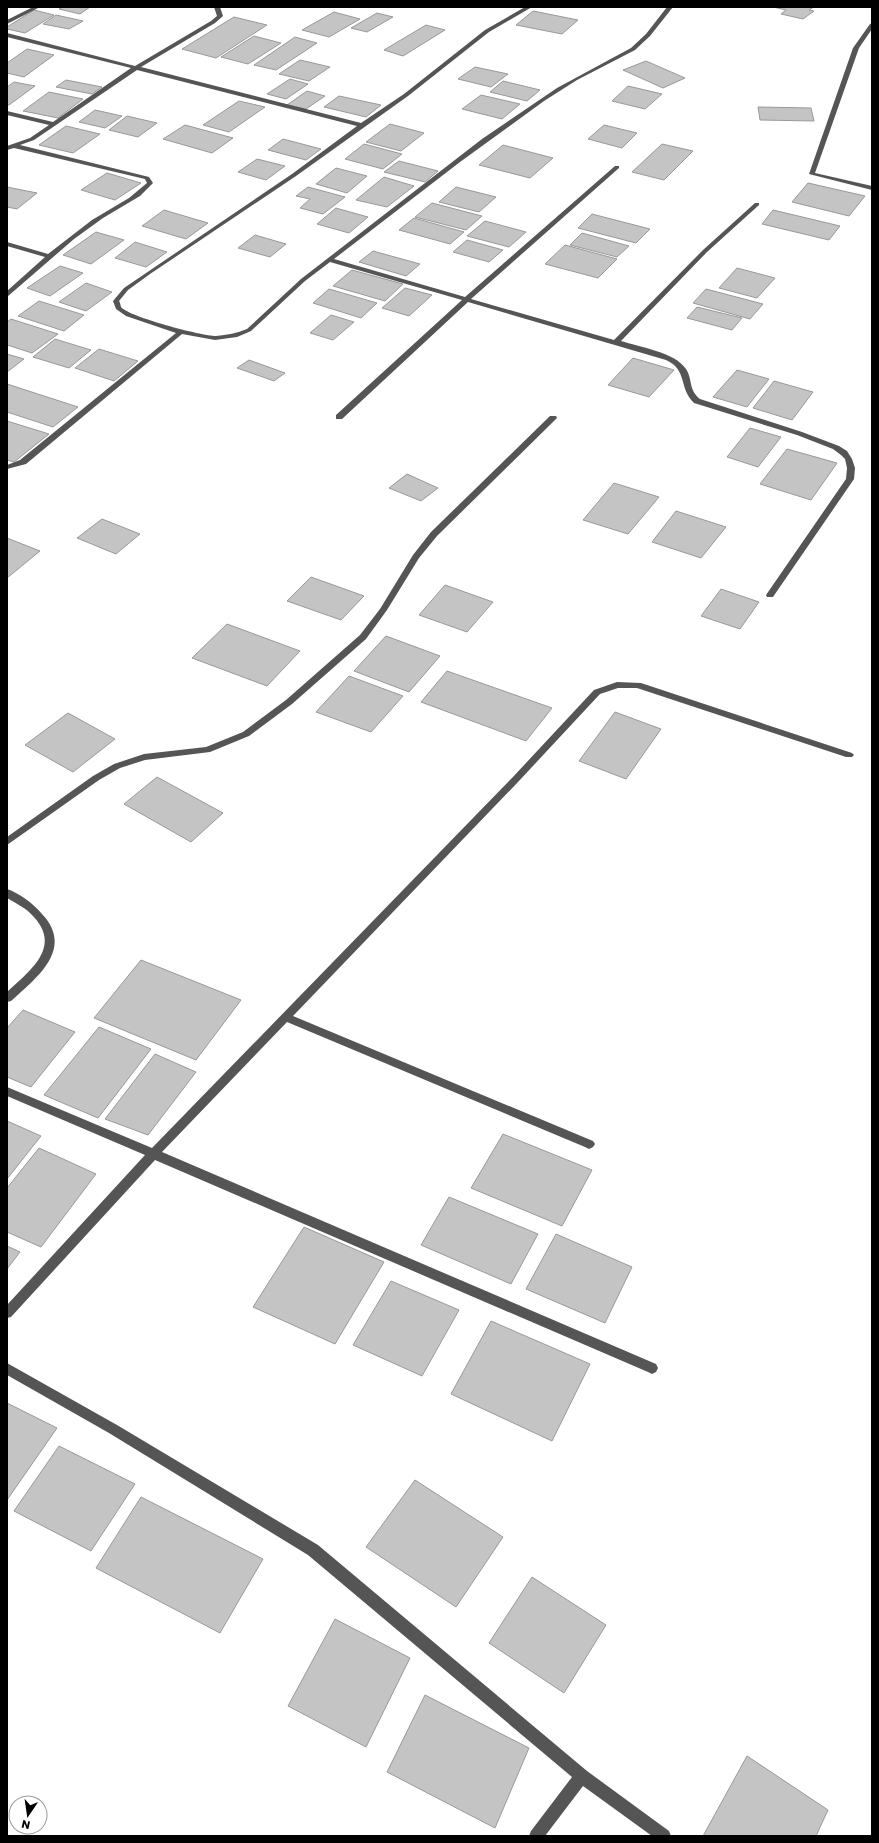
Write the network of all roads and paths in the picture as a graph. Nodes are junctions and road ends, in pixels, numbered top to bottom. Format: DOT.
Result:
graph roads {
  1 [pos="37,7"];
  2 [pos="217,7"];
  3 [pos="529,7"];
  4 [pos="670,7"];
  5 [pos="7,22"];
  6 [pos="872,26"];
  7 [pos="7,35"];
  8 [pos="137,67"];
  9 [pos="7,114"];
  10 [pos="54,124"];
  11 [pos="362,125"];
  12 [pos="15,146"];
  13 [pos="7,148"];
  14 [pos="617,167"];
  15 [pos="872,188"];
  16 [pos="757,204"];
  17 [pos="7,244"];
  18 [pos="49,256"];
  19 [pos="329,260"];
  20 [pos="7,295"];
  21 [pos="467,299"];
  22 [pos="182,332"];
  23 [pos="617,341"];
  24 [pos="339,417"];
  25 [pos="552,418"];
  26 [pos="7,467"];
  27 [pos="770,595"];
  28 [pos="849,755"];
  29 [pos="7,842"];
  30 [pos="7,893"];
  31 [pos="7,998"];
  32 [pos="285,1017"];
  33 [pos="7,1092"];
  34 [pos="590,1144"];
  35 [pos="153,1154"];
  36 [pos="7,1313"];
  37 [pos="652,1368"];
  38 [pos="7,1369"];
  39 [pos="582,1776"];
  40 [pos="536,1836"];
  41 [pos="664,1836"];
  1 -- 5 [label="street"];
  2 -- 8 [label="street"];
  3 -- 11 [label="street"];
  4 -- 19 [label="street"];
  6 -- 15 [label="street"];
  7 -- 8 [label="street"];
  8 -- 10 [label="street"];
  8 -- 11 [label="street"];
  9 -- 10 [label="street"];
  10 -- 12 [label="street"];
  11 -- 22 [label="street"];
  12 -- 13 [label="street"];
  12 -- 18 [label="street"];
  14 -- 21 [label="street"];
  16 -- 23 [label="street"];
  17 -- 18 [label="street"];
  18 -- 20 [label="street"];
  19 -- 21 [label="street"];
  19 -- 22 [label="street"];
  21 -- 23 [label="street"];
  21 -- 24 [label="street"];
  22 -- 26 [label="street"];
  23 -- 27 [label="street"];
  25 -- 29 [label="street"];
  28 -- 32 [label="street"];
  30 -- 31 [label="street"];
  32 -- 34 [label="street"];
  32 -- 35 [label="street"];
  33 -- 35 [label="street"];
  35 -- 36 [label="street"];
  35 -- 37 [label="street"];
  38 -- 39 [label="street"];
  39 -- 40 [label="street"];
  39 -- 41 [label="street"];
}
